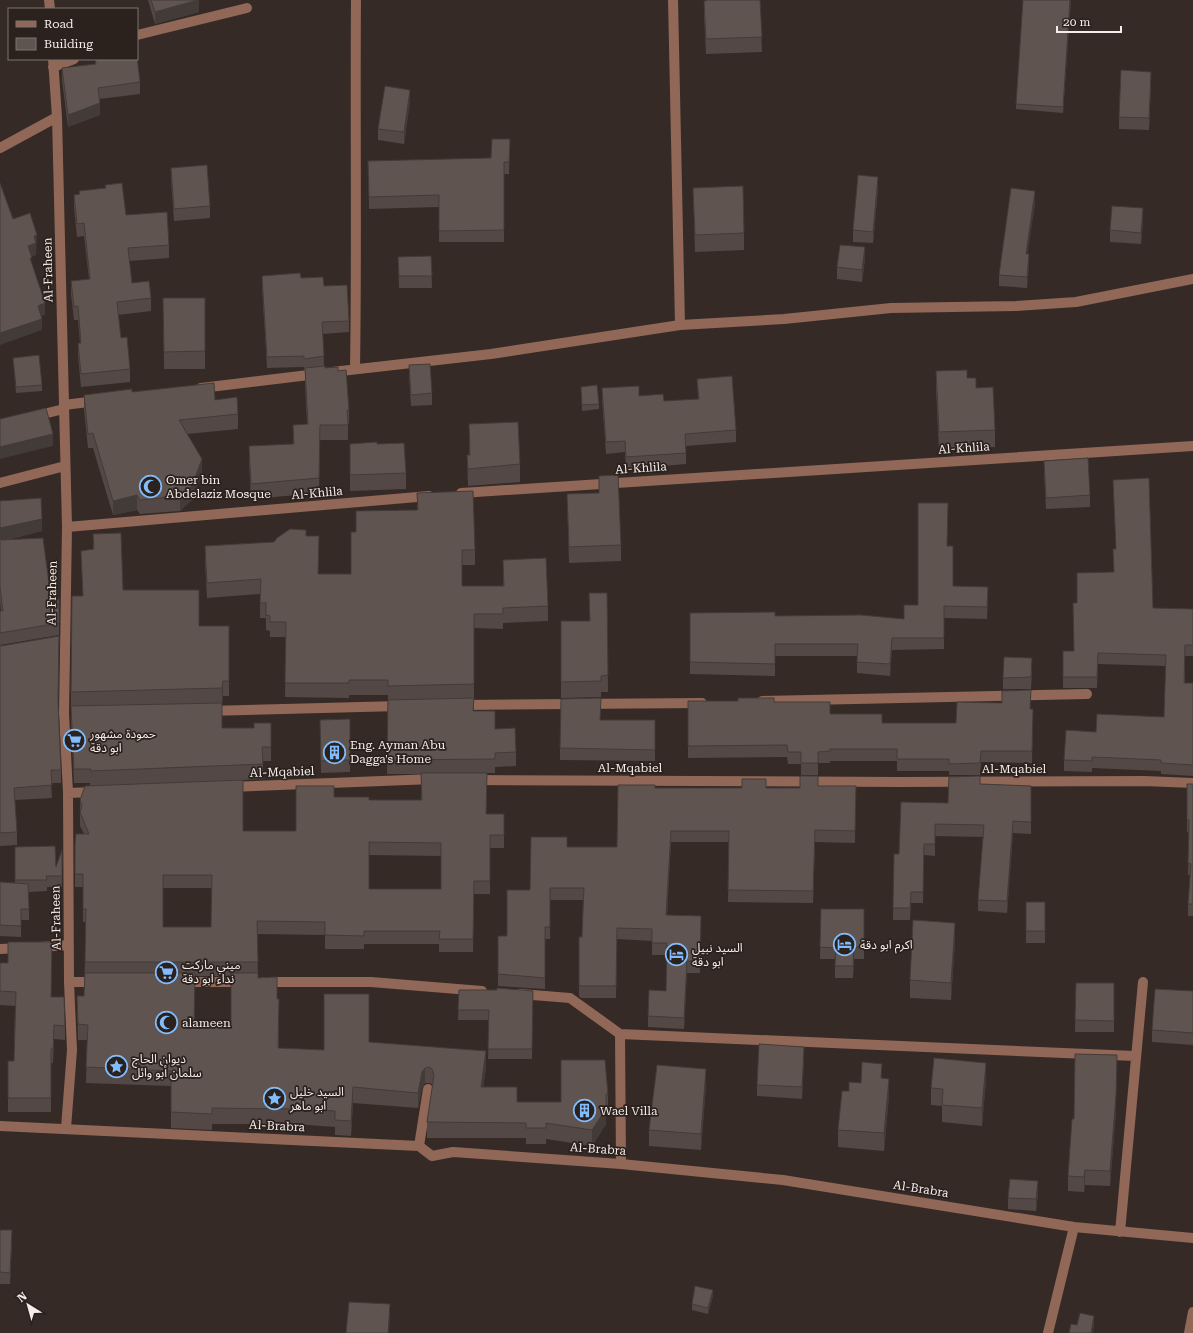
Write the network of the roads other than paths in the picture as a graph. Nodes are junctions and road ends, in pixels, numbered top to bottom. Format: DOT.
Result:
graph roads {
  1 [pos="356,0"];
  2 [pos="673,0"];
  3 [pos="248,8"];
  4 [pos="138,34"];
  5 [pos="69,60"];
  6 [pos="53,63"];
  7 [pos="57,117"];
  8 [pos="0,148"];
  9 [pos="1193,279"];
  10 [pos="680,325"];
  11 [pos="355,369"];
  12 [pos="190,390"];
  13 [pos="104,400"];
  14 [pos="64,407"];
  15 [pos="21,419"];
  16 [pos="1193,446"];
  17 [pos="64,466"];
  18 [pos="0,483"];
  19 [pos="452,494"];
  20 [pos="436,495"];
  21 [pos="67,527"];
  22 [pos="1087,694"];
  23 [pos="709,702"];
  24 [pos="748,702"];
  25 [pos="449,705"];
  26 [pos="410,706"];
  27 [pos="197,711"];
  28 [pos="441,779"];
  29 [pos="465,780"];
  30 [pos="1193,783"];
  31 [pos="219,787"];
  32 [pos="107,792"];
  33 [pos="68,793"];
  34 [pos="69,945"];
  35 [pos="0,949"];
  36 [pos="69,982"];
  37 [pos="109,982"];
  38 [pos="173,982"];
  39 [pos="1143,982"];
  40 [pos="490,992"];
  41 [pos="506,993"];
  42 [pos="620,1034"];
  43 [pos="1135,1056"];
  44 [pos="428,1090"];
  45 [pos="0,1126"];
  46 [pos="66,1128"];
  47 [pos="419,1146"];
  48 [pos="621,1164"];
  49 [pos="1074,1227"];
  50 [pos="1120,1232"];
  51 [pos="1193,1238"];
  52 [pos="1193,1312"];
  53 [pos="1048,1333"];
  54 [pos="1189,1333"];
  1 -- 11 [label="street"];
  2 -- 10 [label="street"];
  3 -- 4 [label="street"];
  5 -- 6 [label="street"];
  6 -- 7 [label="street, Al-Fraheen"];
  7 -- 8 [label="street"];
  7 -- 14 [label="street, Al-Fraheen"];
  9 -- 10 [label="street"];
  10 -- 11 [label="street"];
  11 -- 12 [label="street"];
  13 -- 14 [label="street"];
  14 -- 15 [label="street"];
  14 -- 17 [label="street, Al-Fraheen"];
  16 -- 19 [label="street, Al-Khlila"];
  17 -- 18 [label="street"];
  17 -- 21 [label="street, Al-Fraheen"];
  20 -- 21 [label="street, Al-Khlila"];
  21 -- 33 [label="street, Al-Fraheen"];
  22 -- 24 [label="street"];
  23 -- 25 [label="street"];
  26 -- 27 [label="street"];
  28 -- 31 [label="street, Al-Mqabiel"];
  29 -- 30 [label="street, Al-Mqabiel"];
  32 -- 33 [label="street"];
  33 -- 34 [label="street, Al-Fraheen"];
  34 -- 35 [label="street"];
  34 -- 36 [label="street, Al-Fraheen"];
  36 -- 37 [label="street"];
  36 -- 46 [label="street, Al-Fraheen"];
  38 -- 40 [label="street"];
  39 -- 43 [label="street"];
  41 -- 42 [label="street"];
  42 -- 43 [label="street"];
  42 -- 48 [label="street"];
  43 -- 50 [label="street"];
  44 -- 47 [label="street"];
  45 -- 46 [label="street, Al-Brabra"];
  46 -- 47 [label="street, Al-Brabra"];
  47 -- 48 [label="street, Al-Brabra"];
  48 -- 49 [label="street, Al-Brabra"];
  49 -- 50 [label="street, Al-Brabra"];
  49 -- 53 [label="street"];
  50 -- 51 [label="street, Al-Brabra"];
  52 -- 54 [label="street"];
}
